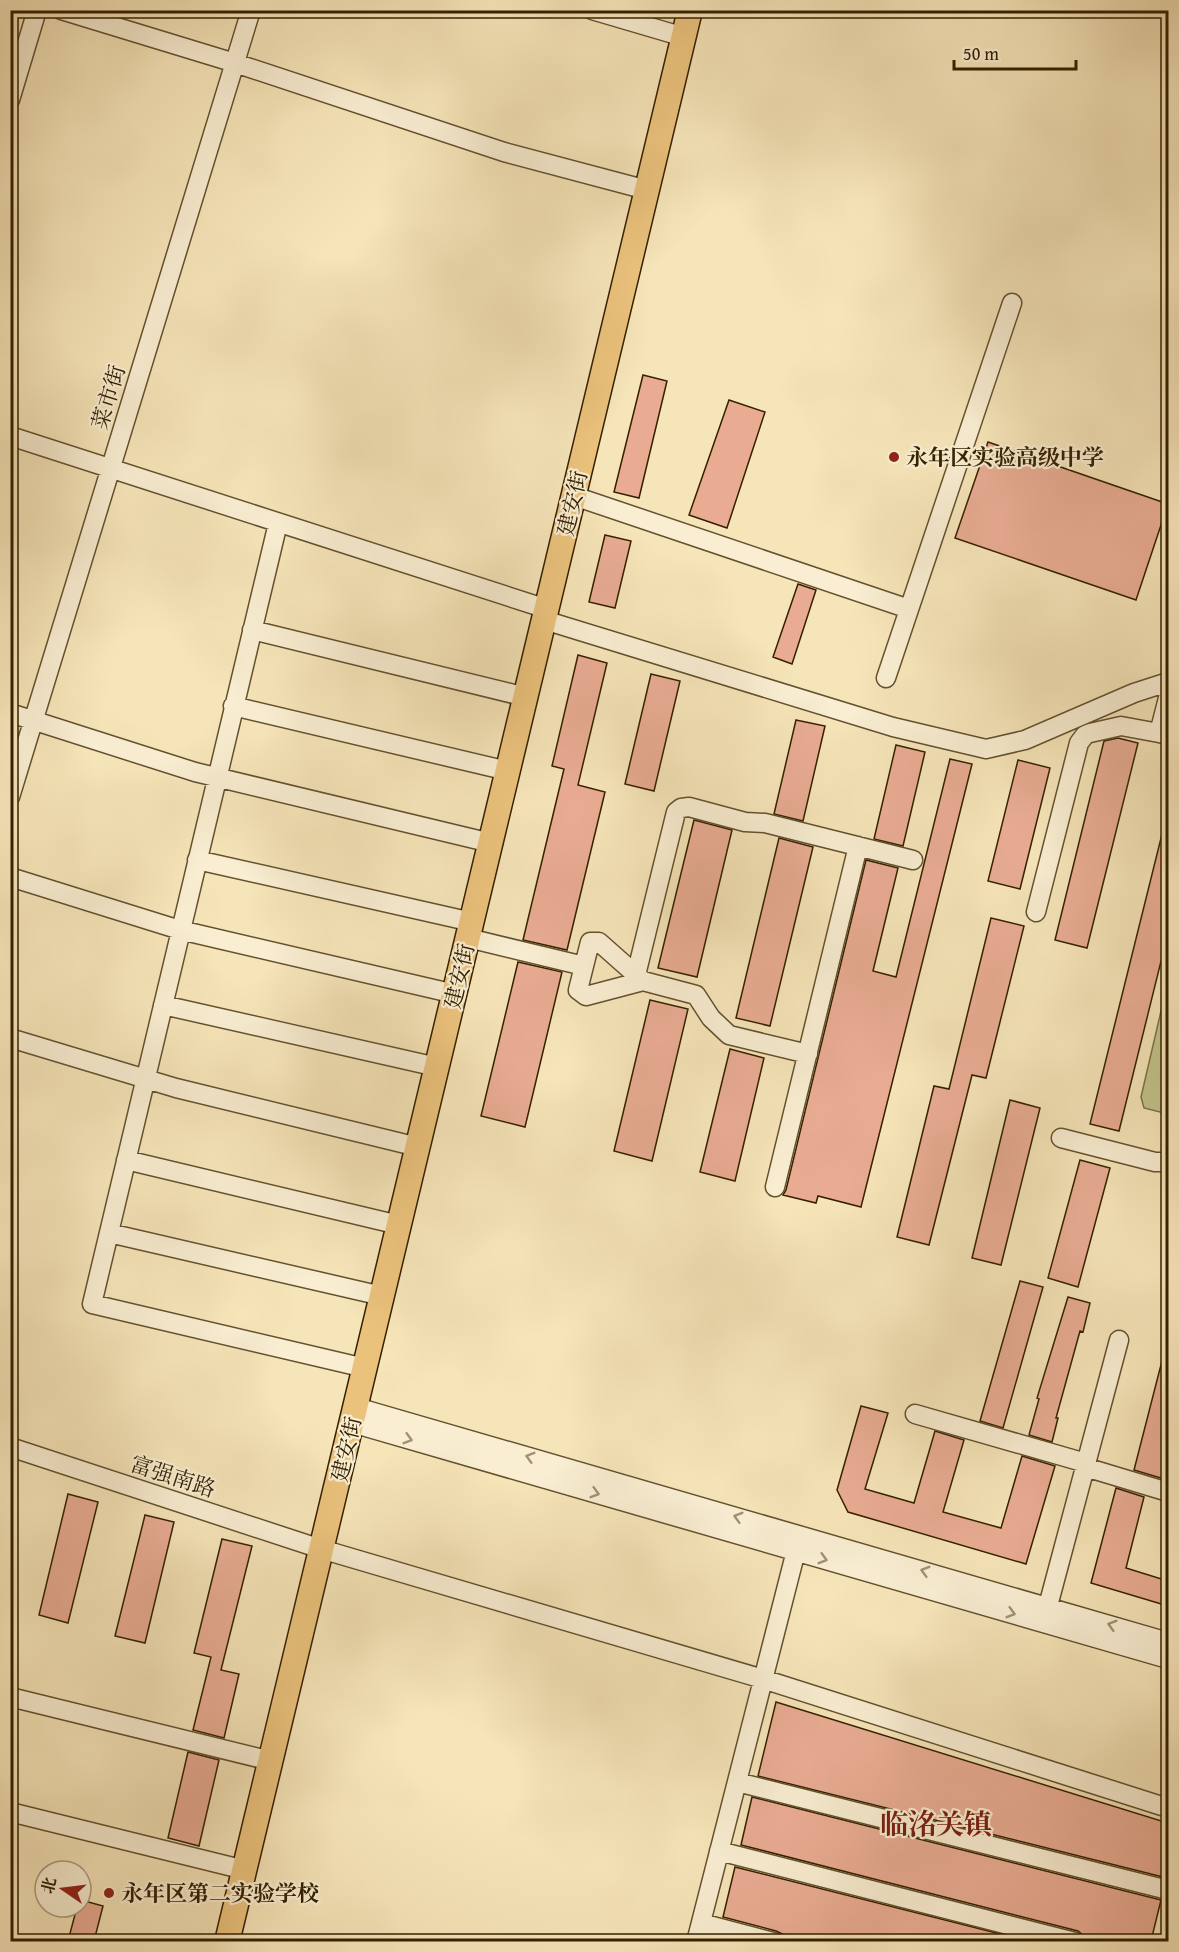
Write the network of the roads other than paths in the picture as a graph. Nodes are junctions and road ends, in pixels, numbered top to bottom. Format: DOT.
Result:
graph roads {
  1 [pos="37,10"];
  2 [pos="61,10"];
  3 [pos="251,10"];
  4 [pos="592,10"];
  5 [pos="690,10"];
  6 [pos="684,37"];
  7 [pos="235,63"];
  8 [pos="10,100"];
  9 [pos="647,190"];
  10 [pos="1012,303"];
  11 [pos="10,436"];
  12 [pos="111,469"];
  13 [pos="574,496"];
  14 [pos="278,523"];
  15 [pos="909,609"];
  16 [pos="546,615"];
  17 [pos="252,630"];
  18 [pos="886,678"];
  19 [pos="1168,682"];
  20 [pos="526,697"];
  21 [pos="1168,698"];
  22 [pos="233,706"];
  23 [pos="10,713"];
  24 [pos="34,720"];
  25 [pos="1164,734"];
  26 [pos="508,771"];
  27 [pos="216,777"];
  28 [pos="10,797"];
  29 [pos="491,843"];
  30 [pos="858,846"];
  31 [pos="197,860"];
  32 [pos="913,860"];
  33 [pos="10,877"];
  34 [pos="1036,912"];
  35 [pos="180,930"];
  36 [pos="470,930"];
  37 [pos="584,966"];
  38 [pos="640,978"];
  39 [pos="455,994"];
  40 [pos="163,1005"];
  41 [pos="10,1038"];
  42 [pos="808,1054"];
  43 [pos="437,1067"];
  44 [pos="145,1080"];
  45 [pos="1060,1138"];
  46 [pos="418,1147"];
  47 [pos="126,1160"];
  48 [pos="1168,1162"];
  49 [pos="776,1187"];
  50 [pos="399,1226"];
  51 [pos="109,1233"];
  52 [pos="382,1296"];
  53 [pos="1119,1340"];
  54 [pos="365,1368"];
  55 [pos="915,1414"];
  56 [pos="354,1415"];
  57 [pos="10,1447"];
  58 [pos="1086,1465"];
  59 [pos="1168,1492"];
  60 [pos="798,1543"];
  61 [pos="321,1549"];
  62 [pos="1048,1606"];
  63 [pos="1168,1641"];
  64 [pos="1168,1659"];
  65 [pos="763,1679"];
  66 [pos="10,1696"];
  67 [pos="271,1761"];
  68 [pos="737,1782"];
  69 [pos="1168,1808"];
  70 [pos="10,1812"];
  71 [pos="719,1851"];
  72 [pos="245,1870"];
  73 [pos="1168,1890"];
  74 [pos="701,1923"];
  75 [pos="227,1941"];
  76 [pos="696,1941"];
  77 [pos="773,1941"];
  78 [pos="1076,1941"];
  1 -- 8 [label="street"];
  2 -- 7 [label="street"];
  3 -- 7 [label="street, 菜市街"];
  4 -- 6 [label="street"];
  5 -- 6 [label="main road, 建安街"];
  6 -- 9 [label="main road, 建安街"];
  7 -- 9 [label="street"];
  7 -- 12 [label="street, 菜市街"];
  9 -- 13 [label="main road, 建安街"];
  10 -- 15 [label="street"];
  11 -- 12 [label="street"];
  12 -- 14 [label="street"];
  12 -- 24 [label="street, 菜市街"];
  13 -- 15 [label="street"];
  13 -- 16 [label="main road, 建安街"];
  14 -- 16 [label="street"];
  14 -- 17 [label="street"];
  15 -- 18 [label="street"];
  16 -- 19 [label="street"];
  16 -- 20 [label="main road, 建安街"];
  17 -- 20 [label="street"];
  17 -- 22 [label="street"];
  20 -- 26 [label="main road, 建安街"];
  21 -- 25 [label="street"];
  22 -- 26 [label="street"];
  22 -- 27 [label="street"];
  23 -- 24 [label="street"];
  24 -- 27 [label="street"];
  24 -- 28 [label="street, 菜市街"];
  25 -- 34 [label="street"];
  26 -- 29 [label="main road, 建安街"];
  27 -- 29 [label="street"];
  27 -- 31 [label="street"];
  29 -- 36 [label="main road, 建安街"];
  30 -- 32 [label="street"];
  30 -- 38 [label="street"];
  30 -- 42 [label="street"];
  31 -- 35 [label="street"];
  31 -- 36 [label="street"];
  33 -- 35 [label="street"];
  35 -- 39 [label="street"];
  35 -- 40 [label="street"];
  36 -- 37 [label="street"];
  36 -- 39 [label="main road, 建安街"];
  37 -- 38 [label="street"];
  37 -- 38 [label="street"];
  38 -- 42 [label="street"];
  39 -- 43 [label="main road, 建安街"];
  40 -- 43 [label="street"];
  40 -- 44 [label="street"];
  41 -- 44 [label="street"];
  42 -- 49 [label="street"];
  43 -- 46 [label="main road, 建安街"];
  44 -- 46 [label="street"];
  44 -- 47 [label="street"];
  45 -- 48 [label="street"];
  46 -- 50 [label="main road, 建安街"];
  47 -- 50 [label="street"];
  47 -- 51 [label="street"];
  50 -- 52 [label="main road, 建安街"];
  51 -- 52 [label="street"];
  51 -- 54 [label="street"];
  52 -- 54 [label="main road, 建安街"];
  53 -- 58 [label="street"];
  54 -- 56 [label="main road, 建安街"];
  55 -- 58 [label="street"];
  56 -- 60 [label="street"];
  56 -- 61 [label="main road, 建安街"];
  57 -- 61 [label="street, 富强南路"];
  58 -- 59 [label="street"];
  58 -- 62 [label="street"];
  62 -- 60 [label="street, one-way"];
  60 -- 64 [label="street, one-way"];
  60 -- 65 [label="street"];
  61 -- 65 [label="street, 富强南路"];
  61 -- 67 [label="main road, 建安街"];
  63 -- 62 [label="street, one-way"];
  65 -- 68 [label="street"];
  65 -- 69 [label="street, 富强南路"];
  66 -- 67 [label="street"];
  67 -- 72 [label="main road, 建安街"];
  68 -- 71 [label="street"];
  68 -- 73 [label="street"];
  70 -- 72 [label="street"];
  71 -- 74 [label="street"];
  71 -- 78 [label="street"];
  72 -- 75 [label="main road, 建安街"];
  74 -- 76 [label="street"];
  74 -- 77 [label="street"];
}
